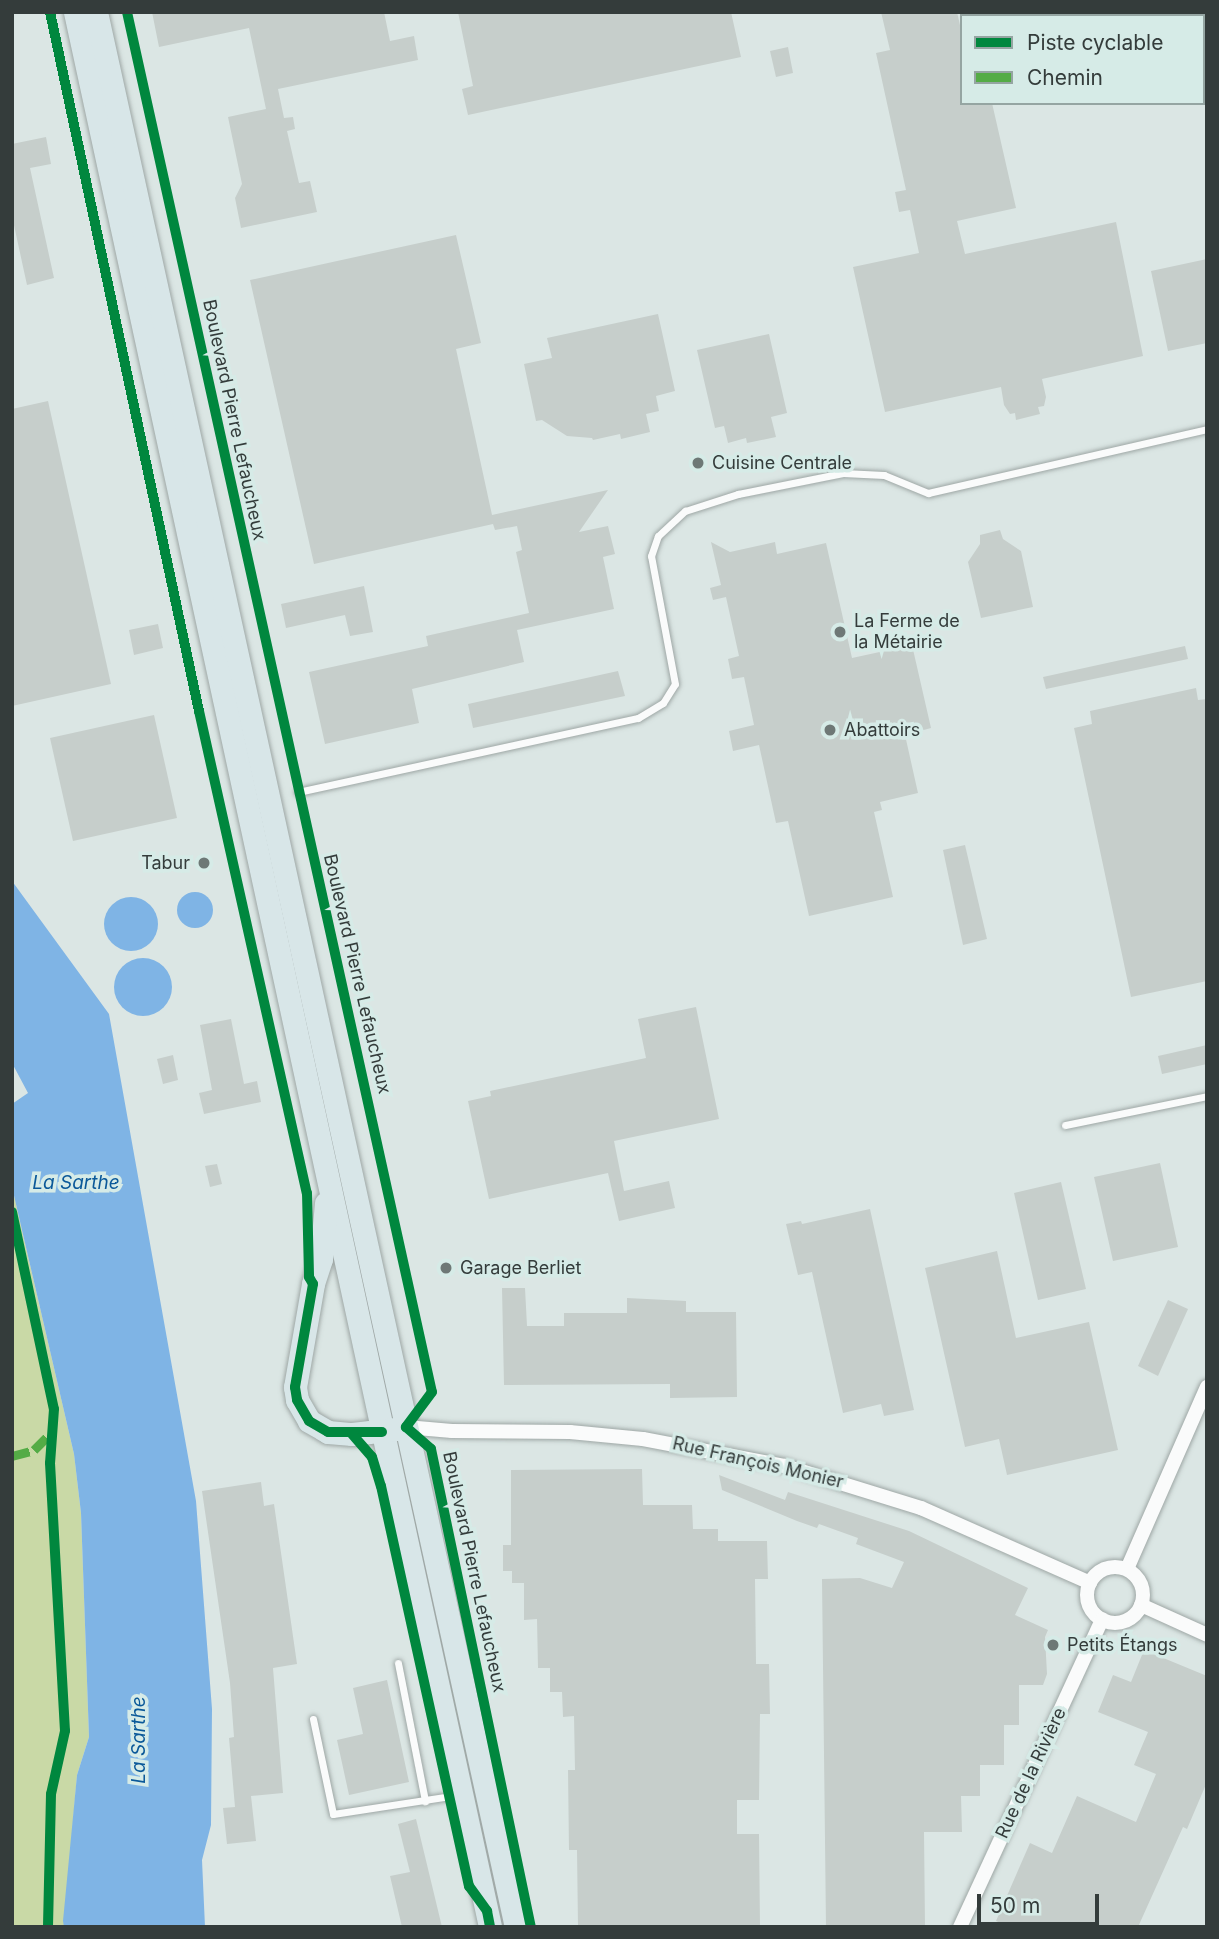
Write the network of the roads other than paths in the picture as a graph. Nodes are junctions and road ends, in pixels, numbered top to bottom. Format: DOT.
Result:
graph roads {
  1 [pos="75,12"];
  2 [pos="96,12"];
  3 [pos="1207,429"];
  4 [pos="298,792"];
  5 [pos="1207,1096"];
  6 [pos="1065,1125"];
  7 [pos="327,1165"];
  8 [pos="1207,1387"];
  9 [pos="406,1426"];
  10 [pos="382,1432"];
  11 [pos="1127,1569"];
  12 [pos="1090,1583"];
  13 [pos="1141,1605"];
  14 [pos="1102,1619"];
  15 [pos="1207,1635"];
  16 [pos="398,1662"];
  17 [pos="313,1719"];
  18 [pos="461,1794"];
  19 [pos="425,1801"];
  20 [pos="490,1927"];
  21 [pos="516,1927"];
  22 [pos="960,1927"];
  1 -- 7 [label="main road"];
  2 -- 9 [label="main road, Boulevard Pierre Lefaucheux"];
  3 -- 4 [label="lane"];
  5 -- 6 [label="lane"];
  7 -- 10 [label="main road"];
  7 -- 10 [label="main road"];
  8 -- 11 [label="street"];
  9 -- 10 [label="main road"];
  9 -- 12 [label="street, Rue François Monier"];
  9 -- 21 [label="main road, Boulevard Pierre Lefaucheux"];
  10 -- 18 [label="main road"];
  11 -- 12 [label="street"];
  11 -- 13 [label="street"];
  12 -- 14 [label="street"];
  13 -- 14 [label="street"];
  13 -- 15 [label="street"];
  14 -- 22 [label="street, Rue de la Rivière"];
  16 -- 19 [label="lane"];
  17 -- 19 [label="lane"];
  18 -- 19 [label="lane"];
  18 -- 20 [label="main road"];
}
